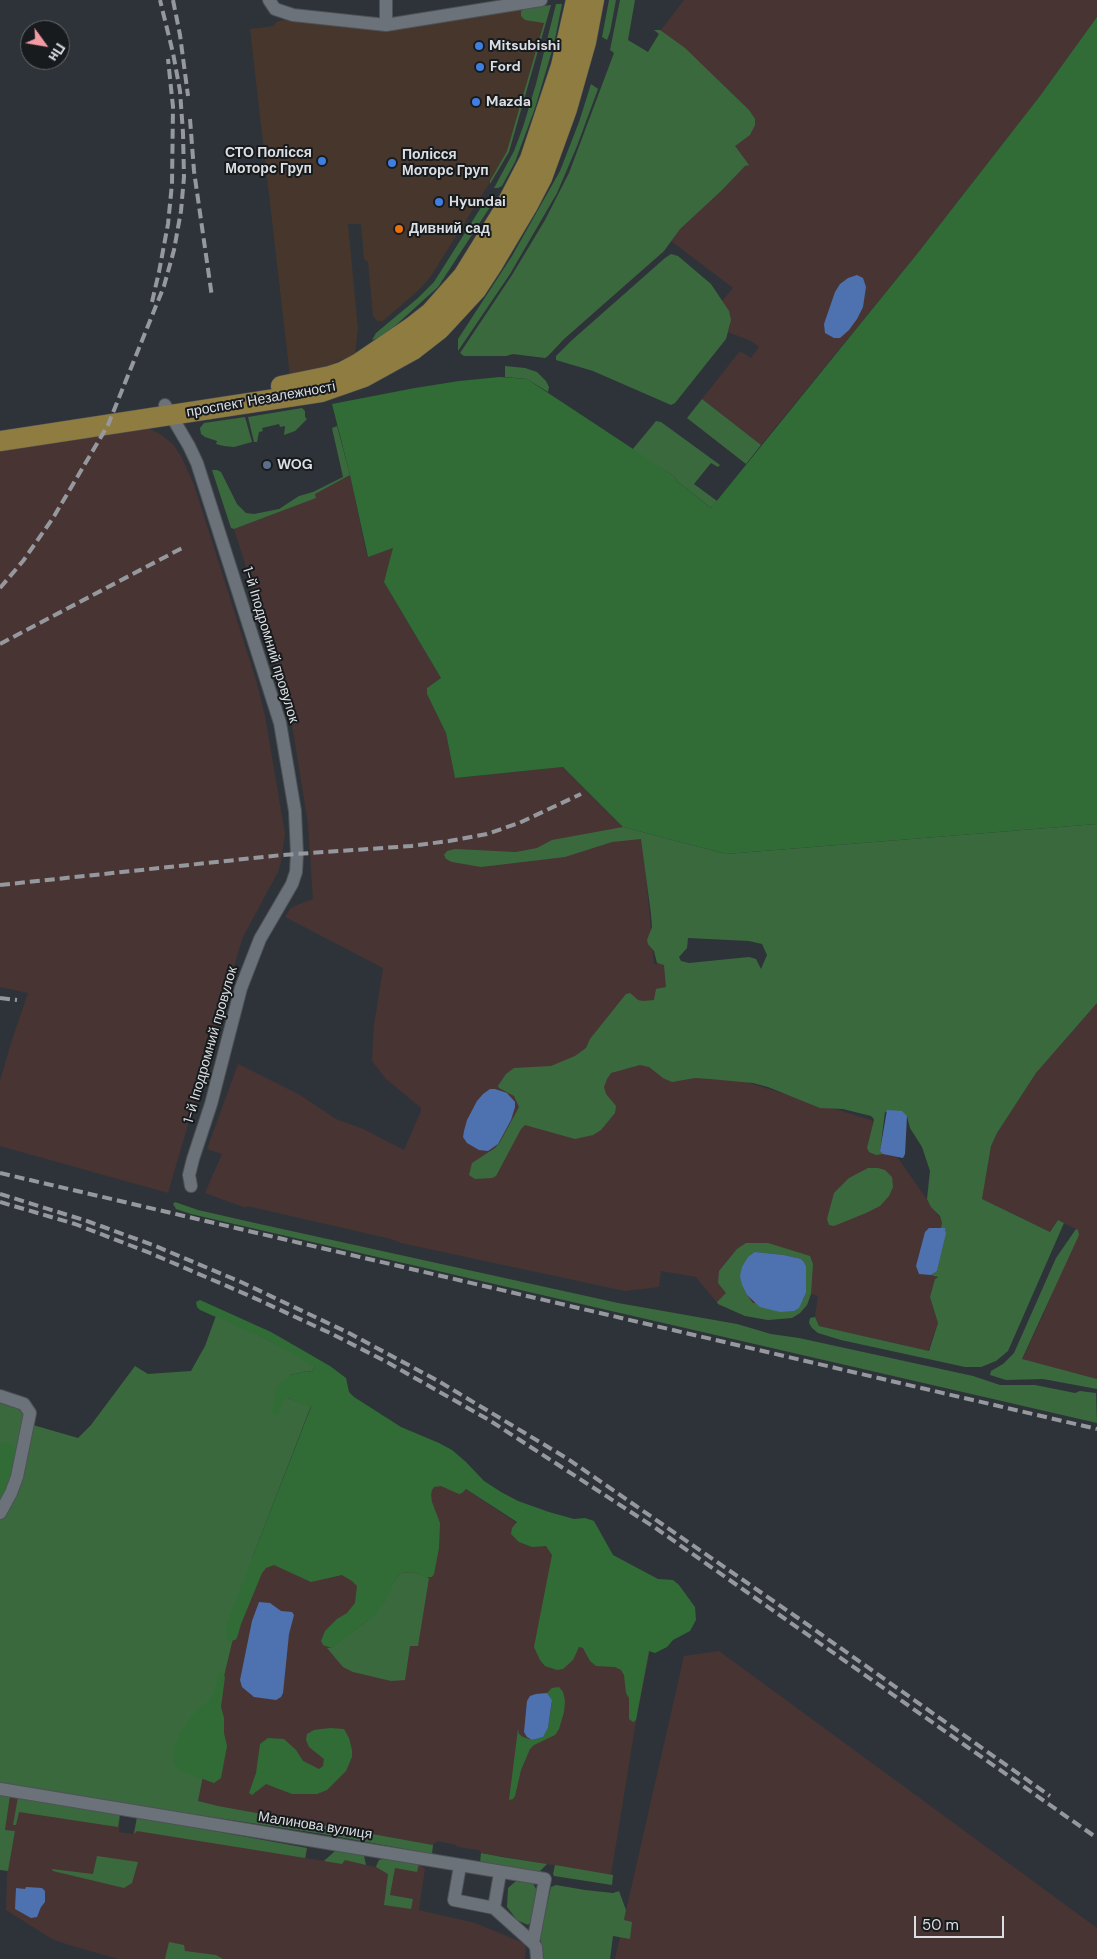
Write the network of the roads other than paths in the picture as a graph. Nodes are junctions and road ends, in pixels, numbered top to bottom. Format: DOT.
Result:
graph roads {
  1 [pos="269,0"];
  2 [pos="386,0"];
  3 [pos="541,0"];
  4 [pos="576,0"];
  5 [pos="594,0"];
  6 [pos="386,25"];
  7 [pos="168,410"];
  8 [pos="0,427"];
  9 [pos="0,441"];
  10 [pos="191,1186"];
  11 [pos="0,1396"];
  12 [pos="0,1513"];
  13 [pos="0,1789"];
  14 [pos="460,1866"];
  15 [pos="500,1873"];
  16 [pos="494,1908"];
  17 [pos="533,1943"];
  18 [pos="537,1959"];
  1 -- 6 [label="street"];
  2 -- 6 [label="street"];
  3 -- 6 [label="street"];
  4 -- 7 [label="main road, проспект Незалежності"];
  5 -- 7 [label="main road, проспект Незалежності"];
  7 -- 8 [label="main road, проспект Незалежності"];
  7 -- 9 [label="main road, проспект Незалежності"];
  7 -- 10 [label="street, 1-й Іподромний провулок"];
  11 -- 12 [label="street"];
  13 -- 14 [label="street, Малинова вулиця"];
  14 -- 15 [label="street, Малинова вулиця"];
  14 -- 16 [label="street"];
  15 -- 16 [label="street"];
  15 -- 17 [label="street, Малинова вулиця"];
  16 -- 17 [label="street"];
  17 -- 18 [label="street, Малинова вулиця"];
}
